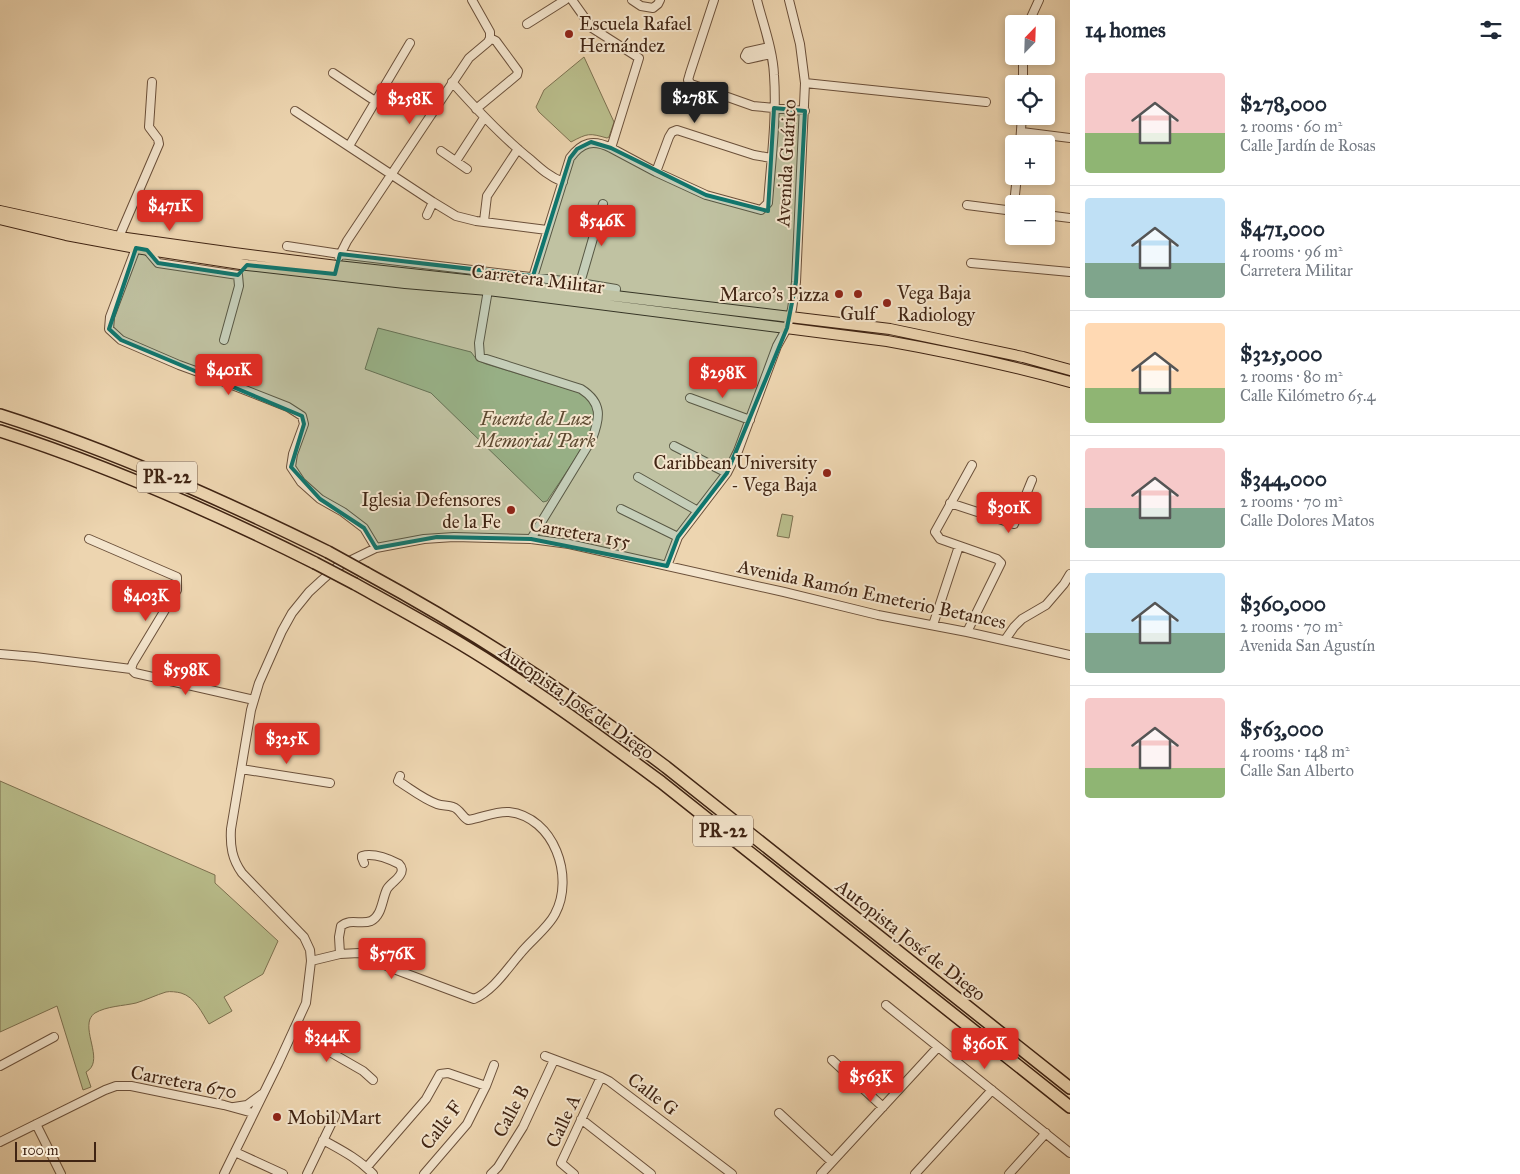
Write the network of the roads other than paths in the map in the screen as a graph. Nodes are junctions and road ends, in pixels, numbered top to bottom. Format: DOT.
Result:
graph roads {
  1 [pos="472,0"];
  2 [pos="565,0"];
  3 [pos="572,0"];
  4 [pos="632,0"];
  5 [pos="660,0"];
  6 [pos="714,0"];
  7 [pos="757,0"];
  8 [pos="789,0"];
  9 [pos="1039,0"];
  10 [pos="1032,15"];
  11 [pos="527,24"];
  12 [pos="490,38"];
  13 [pos="410,43"];
  14 [pos="333,73"];
  15 [pos="152,82"];
  16 [pos="452,82"];
  17 [pos="805,83"];
  18 [pos="375,101"];
  19 [pos="986,102"];
  20 [pos="774,108"];
  21 [pos="476,109"];
  22 [pos="295,111"];
  23 [pos="805,111"];
  24 [pos="484,118"];
  25 [pos="1022,125"];
  26 [pos="1022,132"];
  27 [pos="1022,135"];
  28 [pos="1070,138"];
  29 [pos="349,146"];
  30 [pos="611,148"];
  31 [pos="518,150"];
  32 [pos="441,151"];
  33 [pos="771,158"];
  34 [pos="456,161"];
  35 [pos="467,169"];
  36 [pos="656,172"];
  37 [pos="391,174"];
  38 [pos="563,182"];
  39 [pos="433,202"];
  40 [pos="603,204"];
  41 [pos="967,205"];
  42 [pos="1005,207"];
  43 [pos="0,210"];
  44 [pos="426,216"];
  45 [pos="1055,216"];
  46 [pos="1070,218"];
  47 [pos="0,219"];
  48 [pos="484,221"];
  49 [pos="548,230"];
  50 [pos="119,237"];
  51 [pos="287,246"];
  52 [pos="136,248"];
  53 [pos="147,250"];
  54 [pos="340,254"];
  55 [pos="971,263"];
  56 [pos="248,265"];
  57 [pos="337,270"];
  58 [pos="1070,272"];
  59 [pos="238,275"];
  60 [pos="533,276"];
  61 [pos="580,283"];
  62 [pos="530,287"];
  63 [pos="488,290"];
  64 [pos="615,296"];
  65 [pos="790,317"];
  66 [pos="787,328"];
  67 [pos="224,340"];
  68 [pos="1070,370"];
  69 [pos="1070,382"];
  70 [pos="690,398"];
  71 [pos="0,415"];
  72 [pos="750,420"];
  73 [pos="0,431"];
  74 [pos="674,446"];
  75 [pos="972,464"];
  76 [pos="727,473"];
  77 [pos="638,477"];
  78 [pos="1032,480"];
  79 [pos="950,503"];
  80 [pos="621,509"];
  81 [pos="698,511"];
  82 [pos="678,537"];
  83 [pos="89,539"];
  84 [pos="531,539"];
  85 [pos="959,546"];
  86 [pos="376,548"];
  87 [pos="667,566"];
  88 [pos="1070,574"];
  89 [pos="933,625"];
  90 [pos="967,632"];
  91 [pos="1005,640"];
  92 [pos="0,654"];
  93 [pos="1070,655"];
  94 [pos="131,668"];
  95 [pos="254,700"];
  96 [pos="241,769"];
  97 [pos="400,776"];
  98 [pos="330,784"];
  99 [pos="364,863"];
  100 [pos="340,954"];
  101 [pos="312,961"];
  102 [pos="886,1005"];
  103 [pos="294,1029"];
  104 [pos="54,1037"];
  105 [pos="938,1047"];
  106 [pos="545,1056"];
  107 [pos="554,1060"];
  108 [pos="832,1060"];
  109 [pos="494,1065"];
  110 [pos="0,1066"];
  111 [pos="601,1077"];
  112 [pos="373,1080"];
  113 [pos="486,1086"];
  114 [pos="1070,1088"];
  115 [pos="992,1090"];
  116 [pos="263,1093"];
  117 [pos="883,1107"];
  118 [pos="234,1108"];
  119 [pos="1070,1108"];
  120 [pos="254,1113"];
  121 [pos="779,1114"];
  122 [pos="335,1116"];
  123 [pos="581,1119"];
  124 [pos="36,1124"];
  125 [pos="1046,1133"];
  126 [pos="243,1134"];
  127 [pos="323,1140"];
  128 [pos="0,1142"];
  129 [pos="235,1152"];
  130 [pos="1070,1153"];
  131 [pos="832,1162"];
  132 [pos="367,1168"];
  133 [pos="61,1174"];
  134 [pos="224,1174"];
  135 [pos="283,1174"];
  136 [pos="307,1174"];
  137 [pos="373,1174"];
  138 [pos="424,1174"];
  139 [pos="491,1174"];
  140 [pos="574,1174"];
  141 [pos="651,1174"];
  142 [pos="732,1174"];
  143 [pos="821,1174"];
  144 [pos="915,1174"];
  145 [pos="1008,1174"];
  1 -- 12 [label="street"];
  2 -- 11 [label="street"];
  3 -- 30 [label="street"];
  4 -- 5 [label="street"];
  6 -- 20 [label="street"];
  7 -- 20 [label="street"];
  8 -- 17 [label="street, Avenida Guárico"];
  9 -- 10 [label="street"];
  12 -- 16 [label="street"];
  12 -- 21 [label="street"];
  13 -- 18 [label="street"];
  14 -- 18 [label="street"];
  15 -- 50 [label="street"];
  16 -- 21 [label="street"];
  16 -- 37 [label="street"];
  17 -- 19 [label="street"];
  17 -- 23 [label="street, Avenida Guárico"];
  18 -- 29 [label="street"];
  20 -- 23 [label="street"];
  20 -- 33 [label="street"];
  21 -- 24 [label="street"];
  22 -- 29 [label="street"];
  23 -- 65 [label="street, Avenida Guárico"];
  24 -- 31 [label="street"];
  24 -- 34 [label="street"];
  25 -- 26 [label="street"];
  26 -- 27 [label="street"];
  26 -- 28 [label="street"];
  29 -- 37 [label="street"];
  30 -- 36 [label="street"];
  30 -- 38 [label="street"];
  31 -- 38 [label="street"];
  31 -- 48 [label="street"];
  32 -- 34 [label="street"];
  33 -- 36 [label="street"];
  33 -- 36 [label="street"];
  34 -- 35 [label="street"];
  37 -- 39 [label="street"];
  37 -- 54 [label="street"];
  38 -- 49 [label="street"];
  39 -- 44 [label="street"];
  39 -- 48 [label="street"];
  40 -- 61 [label="street"];
  41 -- 42 [label="street"];
  43 -- 50 [label="main road, Carretera Militar"];
  45 -- 46 [label="street"];
  47 -- 52 [label="main road, Carretera Militar"];
  48 -- 49 [label="street"];
  49 -- 60 [label="street"];
  50 -- 57 [label="main road, Carretera Militar"];
  51 -- 54 [label="street"];
  52 -- 53 [label="main road, Carretera Militar"];
  52 -- 86 [label="street"];
  53 -- 56 [label="main road, Carretera Militar"];
  53 -- 59 [label="street"];
  54 -- 57 [label="street"];
  54 -- 60 [label="street"];
  55 -- 58 [label="street"];
  56 -- 57 [label="main road, Carretera Militar"];
  56 -- 59 [label="street"];
  57 -- 62 [label="main road, Carretera Militar"];
  57 -- 63 [label="main road, Carretera Militar"];
  59 -- 67 [label="street"];
  60 -- 61 [label="street"];
  60 -- 62 [label="street"];
  61 -- 64 [label="street"];
  62 -- 64 [label="main road, Carretera Militar"];
  63 -- 66 [label="main road, Carretera Militar"];
  63 -- 84 [label="street"];
  64 -- 65 [label="main road, Carretera Militar"];
  65 -- 66 [label="street, Avenida Guárico"];
  65 -- 68 [label="main road, Carretera Militar"];
  66 -- 69 [label="main road, Carretera Militar"];
  66 -- 72 [label="street, Avenida Guárico"];
  70 -- 72 [label="street"];
  71 -- 114 [label="highway, Autopista José de Diego / PR-22, bridge"];
  72 -- 76 [label="street, Avenida Guárico"];
  73 -- 119 [label="highway, Autopista José de Diego / PR-22, bridge"];
  74 -- 76 [label="street"];
  75 -- 79 [label="street"];
  76 -- 81 [label="street, Avenida Guárico"];
  77 -- 81 [label="street"];
  78 -- 79 [label="street"];
  79 -- 85 [label="street"];
  80 -- 82 [label="street"];
  81 -- 82 [label="street, Avenida Guárico"];
  82 -- 87 [label="street, Avenida Guárico"];
  83 -- 94 [label="street"];
  84 -- 86 [label="street, Carretera 155"];
  84 -- 87 [label="street, Carretera 155"];
  85 -- 89 [label="street"];
  85 -- 90 [label="street"];
  86 -- 95 [label="street, Carretera 155"];
  87 -- 89 [label="street, Avenida Ramón Emeterio Betances"];
  88 -- 91 [label="street"];
  89 -- 90 [label="street, Avenida Ramón Emeterio Betances"];
  90 -- 91 [label="street, Avenida Ramón Emeterio Betances"];
  91 -- 93 [label="street, Avenida Ramón Emeterio Betances"];
  92 -- 94 [label="street"];
  94 -- 95 [label="street"];
  95 -- 96 [label="street, Carretera 155"];
  96 -- 98 [label="street"];
  96 -- 101 [label="street, Carretera 155"];
  97 -- 100 [label="street"];
  99 -- 100 [label="street"];
  100 -- 101 [label="street"];
  101 -- 103 [label="street, Carretera 155"];
  102 -- 105 [label="street"];
  103 -- 112 [label="street"];
  103 -- 116 [label="street, Carretera 155"];
  104 -- 110 [label="street"];
  105 -- 115 [label="street"];
  105 -- 117 [label="street"];
  106 -- 107 [label="street, Calle G"];
  107 -- 111 [label="street, Calle G"];
  107 -- 139 [label="street, Calle B"];
  108 -- 117 [label="street"];
  109 -- 113 [label="street, Calle F"];
  111 -- 123 [label="street, Calle A"];
  111 -- 142 [label="street, Calle G"];
  113 -- 132 [label="street"];
  113 -- 138 [label="street, Calle F"];
  115 -- 125 [label="street"];
  115 -- 144 [label="street"];
  116 -- 118 [label="street"];
  116 -- 120 [label="street, Carretera 155"];
  117 -- 131 [label="street"];
  118 -- 120 [label="street, Carretera 670"];
  118 -- 124 [label="street, Carretera 670"];
  118 -- 126 [label="street"];
  120 -- 126 [label="street, Carretera 155"];
  121 -- 131 [label="street"];
  122 -- 127 [label="street"];
  123 -- 140 [label="street, Calle A"];
  123 -- 141 [label="street"];
  124 -- 128 [label="street, Carretera 670"];
  124 -- 133 [label="street"];
  125 -- 130 [label="street"];
  125 -- 145 [label="street"];
  126 -- 129 [label="street, Carretera 155"];
  127 -- 132 [label="street"];
  127 -- 136 [label="street"];
  129 -- 134 [label="street, Carretera 155"];
  129 -- 135 [label="street"];
  131 -- 143 [label="street"];
  132 -- 137 [label="street"];
}
